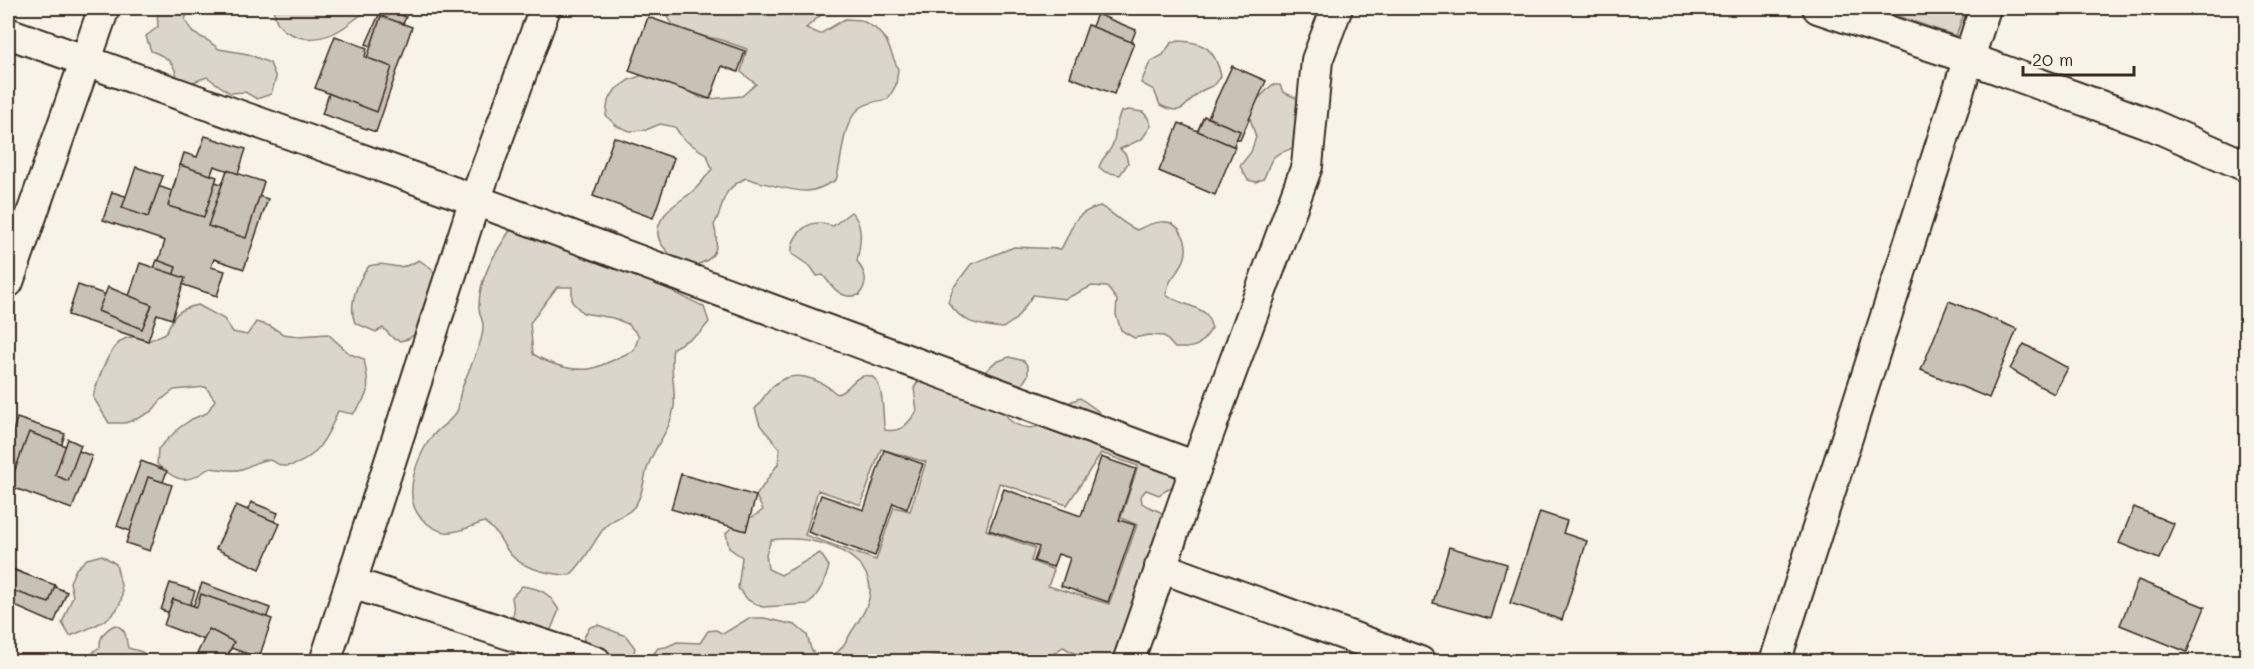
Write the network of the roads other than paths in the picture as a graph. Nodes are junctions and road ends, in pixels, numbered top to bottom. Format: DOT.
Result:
graph roads {
  1 [pos="104,8"];
  2 [pos="544,8"];
  3 [pos="1337,8"];
  4 [pos="1818,8"];
  5 [pos="1985,8"];
  6 [pos="8,33"];
  7 [pos="1968,58"];
  8 [pos="86,60"];
  9 [pos="2247,166"];
  10 [pos="475,200"];
  11 [pos="8,282"];
  12 [pos="1196,467"];
  13 [pos="1160,567"];
  14 [pos="352,583"];
  15 [pos="325,662"];
  16 [pos="596,662"];
  17 [pos="1128,662"];
  18 [pos="1420,662"];
  19 [pos="1776,662"];
  1 -- 8 [label="street"];
  2 -- 10 [label="street"];
  3 -- 12 [label="street"];
  4 -- 7 [label="street"];
  5 -- 7 [label="street"];
  6 -- 8 [label="street"];
  7 -- 9 [label="street"];
  7 -- 19 [label="street"];
  8 -- 10 [label="street"];
  8 -- 11 [label="street"];
  10 -- 12 [label="street"];
  10 -- 14 [label="street"];
  12 -- 13 [label="street"];
  13 -- 17 [label="street"];
  13 -- 18 [label="street"];
  14 -- 15 [label="street"];
  14 -- 16 [label="street"];
}
